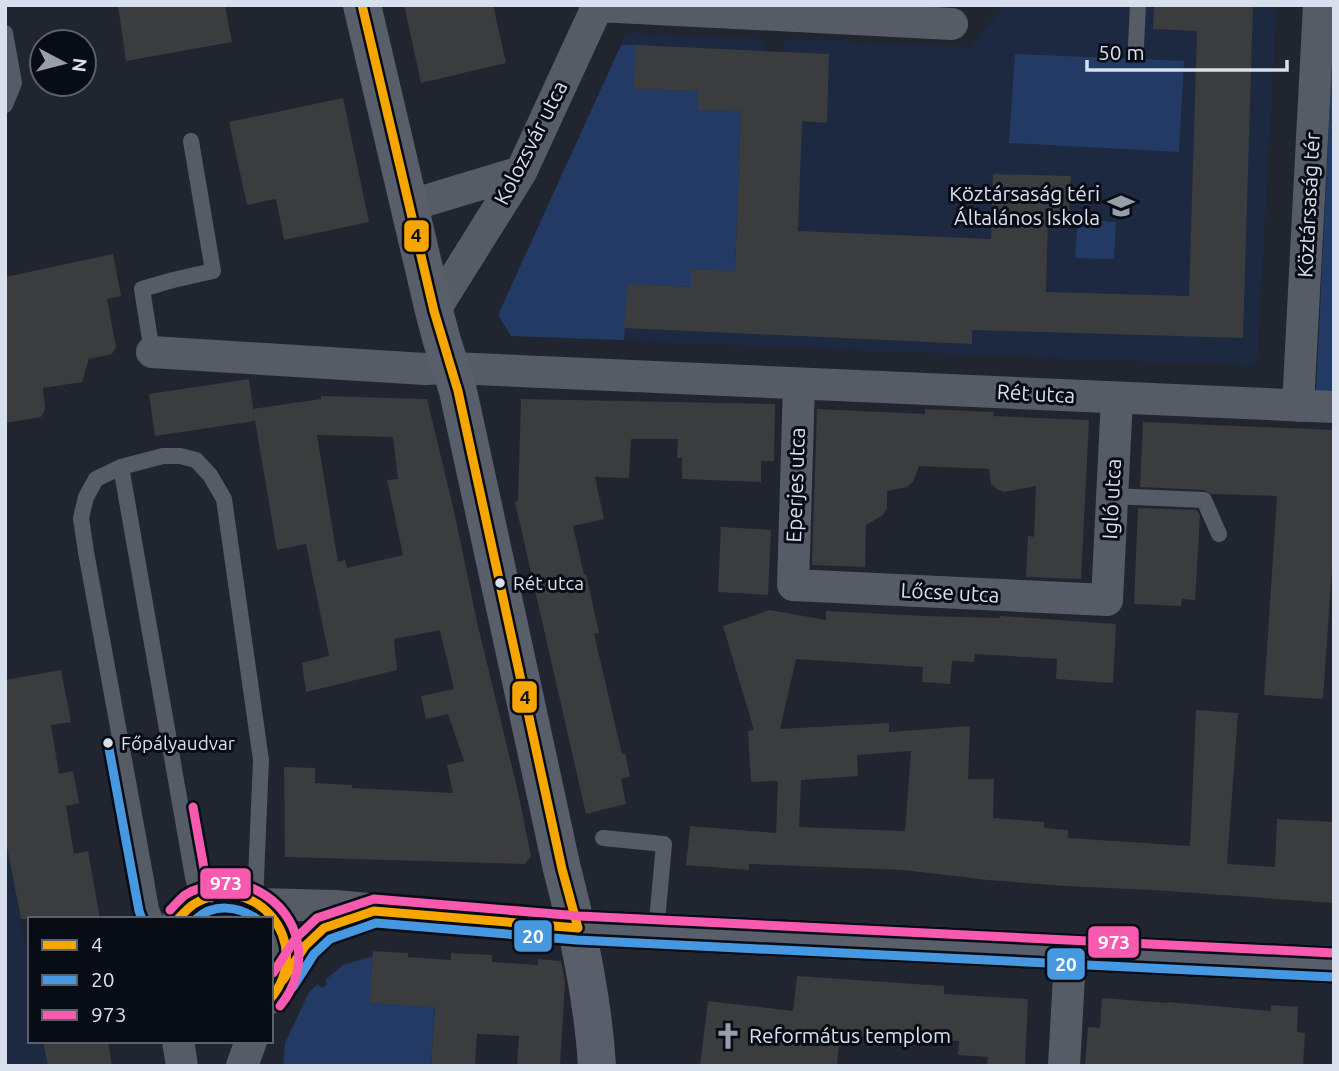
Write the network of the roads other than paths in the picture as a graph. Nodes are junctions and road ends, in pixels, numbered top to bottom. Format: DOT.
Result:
graph roads {
  1 [pos="362,5"];
  2 [pos="598,5"];
  3 [pos="1138,5"];
  4 [pos="1319,5"];
  5 [pos="952,24"];
  6 [pos="5,33"];
  7 [pos="1136,45"];
  8 [pos="5,105"];
  9 [pos="191,141"];
  10 [pos="521,172"];
  11 [pos="408,206"];
  12 [pos="434,311"];
  13 [pos="152,352"];
  14 [pos="452,368"];
  15 [pos="799,384"];
  16 [pos="1117,398"];
  17 [pos="1298,406"];
  18 [pos="1334,407"];
  19 [pos="121,467"];
  20 [pos="1112,496"];
  21 [pos="1219,534"];
  22 [pos="793,585"];
  23 [pos="1107,600"];
  24 [pos="603,838"];
  25 [pos="257,903"];
  26 [pos="188,910"];
  27 [pos="374,911"];
  28 [pos="154,917"];
  29 [pos="578,928"];
  30 [pos="656,932"];
  31 [pos="1334,965"];
  32 [pos="1069,976"];
  33 [pos="277,989"];
  34 [pos="178,1043"];
  35 [pos="250,1043"];
  36 [pos="182,1066"];
  37 [pos="242,1066"];
  38 [pos="597,1066"];
  39 [pos="1063,1066"];
  1 -- 11 [label="street"];
  2 -- 5 [label="street"];
  2 -- 10 [label="street, Kolozsvár utca"];
  3 -- 7 [label="lane"];
  4 -- 17 [label="street, Köztársaság tér"];
  6 -- 8 [label="lane"];
  9 -- 13 [label="lane"];
  10 -- 11 [label="street"];
  10 -- 12 [label="street, Kolozsvár utca"];
  11 -- 12 [label="street"];
  12 -- 14 [label="street"];
  13 -- 14 [label="street, Rét utca"];
  14 -- 15 [label="street, Rét utca"];
  14 -- 29 [label="street"];
  15 -- 16 [label="street, Rét utca"];
  15 -- 22 [label="street, Eperjes utca"];
  16 -- 17 [label="street, Rét utca"];
  16 -- 20 [label="street, Igló utca"];
  17 -- 18 [label="street, Rét utca"];
  19 -- 25 [label="lane"];
  19 -- 26 [label="lane"];
  19 -- 28 [label="lane"];
  20 -- 21 [label="lane"];
  20 -- 23 [label="street, Igló utca"];
  22 -- 23 [label="street, Lőcse utca"];
  24 -- 30 [label="lane"];
  25 -- 26 [label="street"];
  25 -- 27 [label="street"];
  25 -- 33 [label="street"];
  27 -- 29 [label="street"];
  27 -- 33 [label="street"];
  29 -- 30 [label="street"];
  29 -- 38 [label="street"];
  30 -- 31 [label="street"];
  32 -- 39 [label="street"];
  34 -- 36 [label="street"];
  35 -- 37 [label="street"];
}
